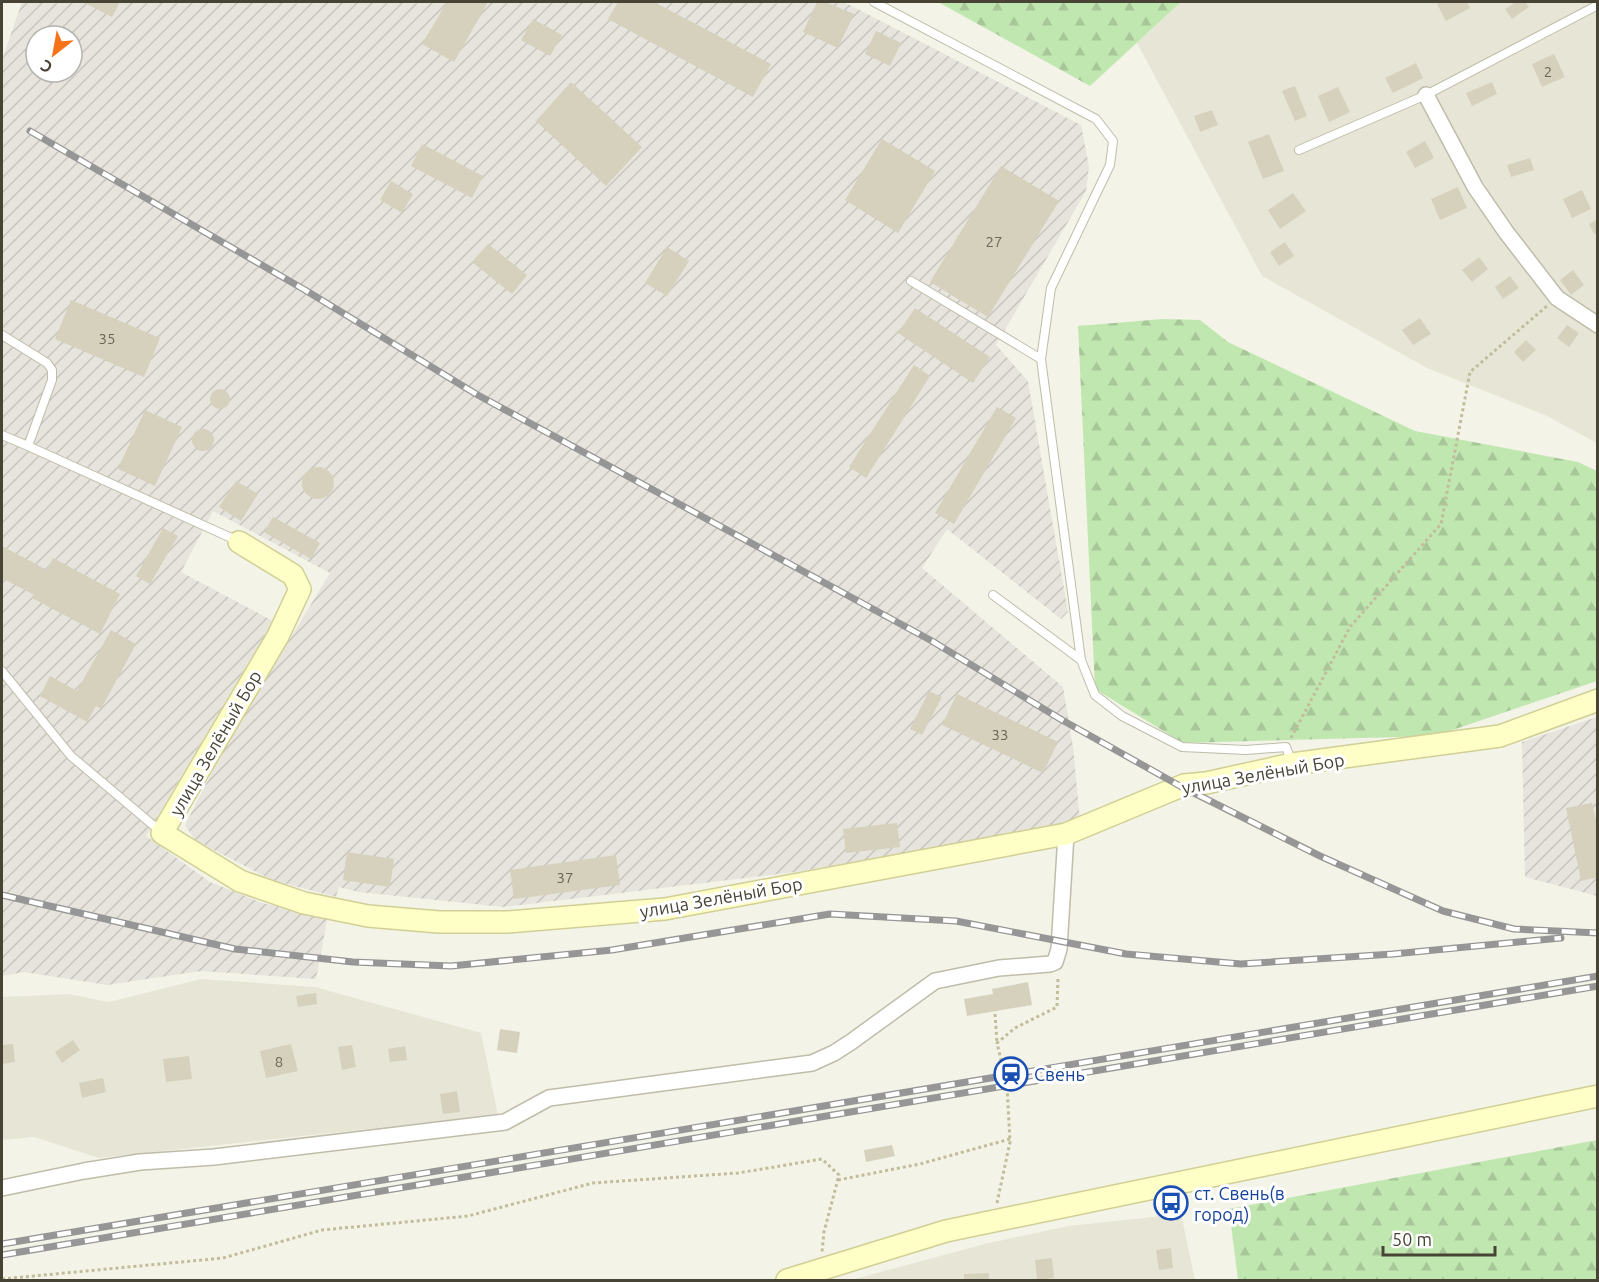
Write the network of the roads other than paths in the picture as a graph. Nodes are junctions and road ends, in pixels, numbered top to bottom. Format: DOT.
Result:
graph roads {
  1 [pos="874,2"];
  2 [pos="1598,5"];
  3 [pos="1426,95"];
  4 [pos="1299,150"];
  5 [pos="911,281"];
  6 [pos="1598,325"];
  7 [pos="2,335"];
  8 [pos="1041,359"];
  9 [pos="2,435"];
  10 [pos="28,446"];
  11 [pos="239,542"];
  12 [pos="993,595"];
  13 [pos="1081,660"];
  14 [pos="2,671"];
  15 [pos="1598,700"];
  16 [pos="1289,756"];
  17 [pos="162,833"];
  18 [pos="1066,834"];
  19 [pos="1598,1096"];
  20 [pos="2,1188"];
  21 [pos="824,1275"];
  22 [pos="787,1281"];
  1 -- 8 [label="lane"];
  2 -- 3 [label="lane"];
  3 -- 4 [label="lane"];
  3 -- 6 [label="street"];
  5 -- 8 [label="lane"];
  7 -- 10 [label="lane"];
  8 -- 13 [label="lane"];
  9 -- 10 [label="lane"];
  10 -- 11 [label="lane"];
  11 -- 17 [label="street, улица Зелёный Бор"];
  12 -- 13 [label="lane"];
  13 -- 16 [label="lane"];
  14 -- 17 [label="lane"];
  15 -- 16 [label="street, улица Зелёный Бор"];
  16 -- 18 [label="street, улица Зелёный Бор"];
  17 -- 18 [label="street, улица Зелёный Бор"];
  18 -- 20 [label="street"];
  19 -- 21 [label="street"];
  21 -- 22 [label="street"];
}
